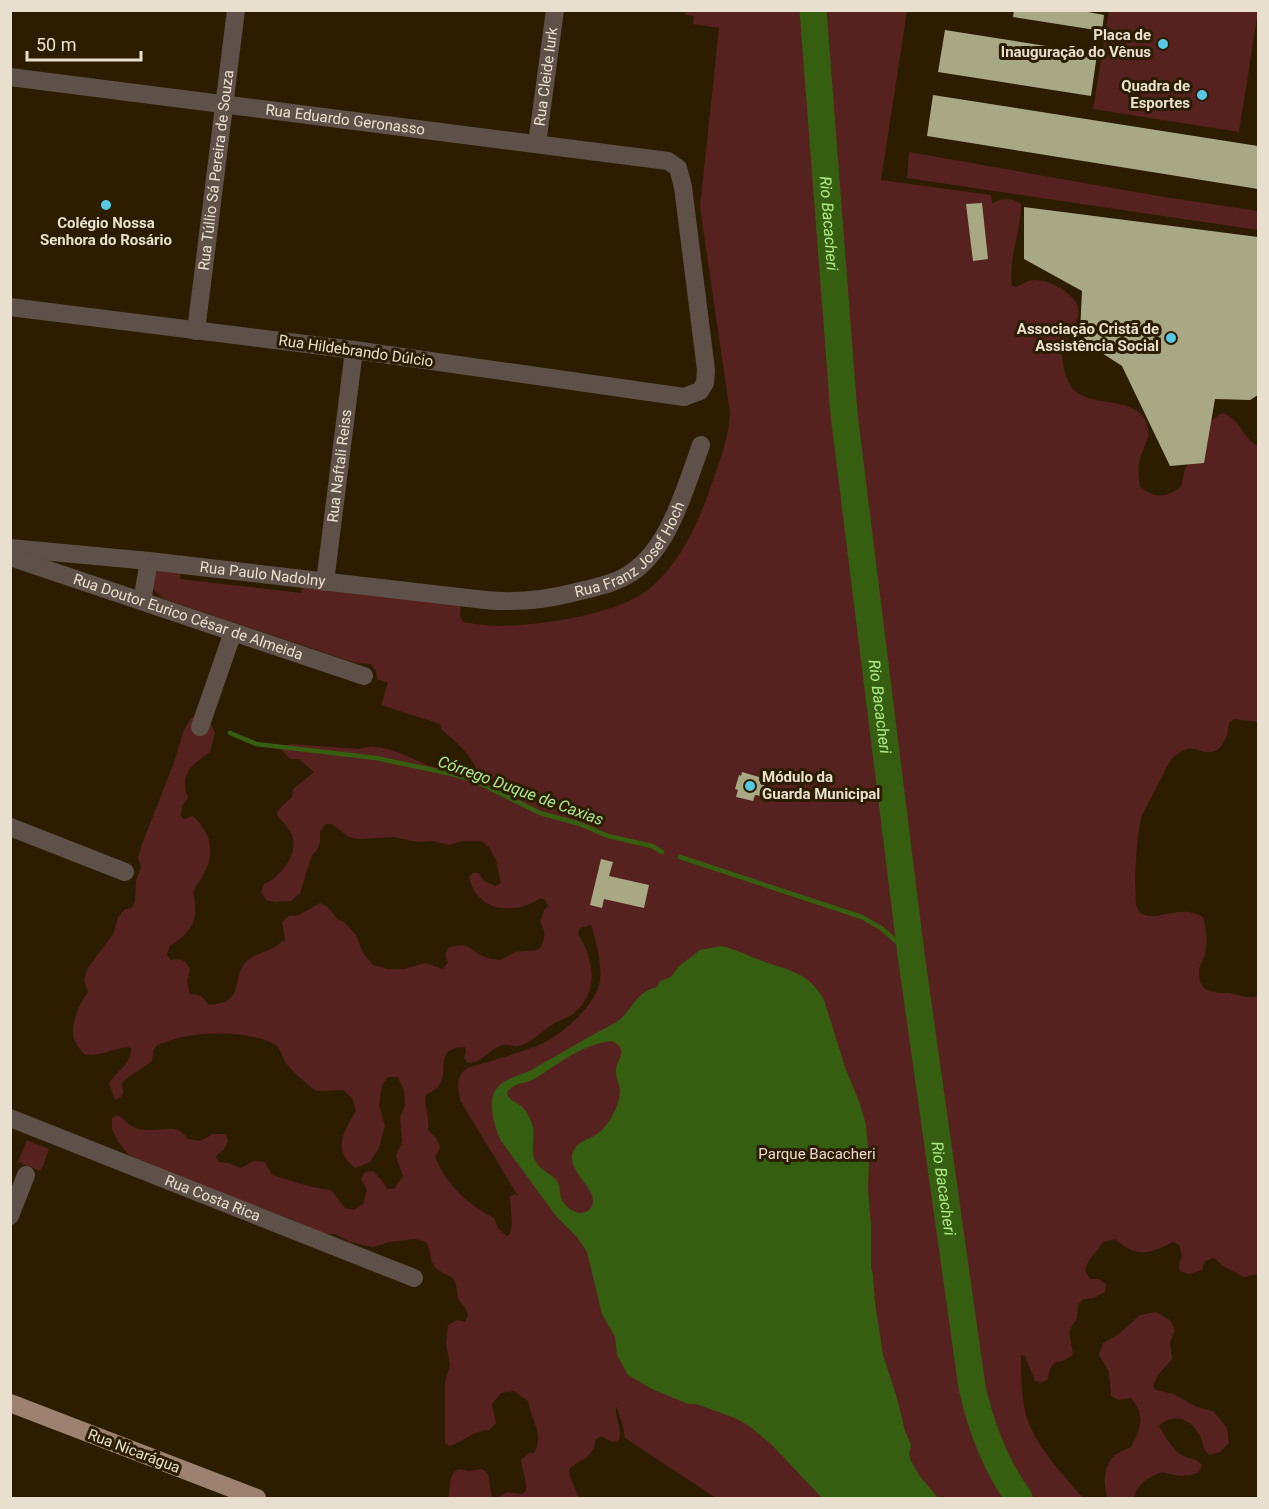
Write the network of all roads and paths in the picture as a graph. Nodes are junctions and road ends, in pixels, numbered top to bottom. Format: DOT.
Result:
graph roads {
  1 [pos="236,10"];
  2 [pos="555,10"];
  3 [pos="10,77"];
  4 [pos="225,105"];
  5 [pos="537,144"];
  6 [pos="10,307"];
  7 [pos="196,331"];
  8 [pos="354,350"];
  9 [pos="700,391"];
  10 [pos="701,445"];
  11 [pos="10,548"];
  12 [pos="10,557"];
  13 [pos="149,561"];
  14 [pos="325,582"];
  15 [pos="142,601"];
  16 [pos="515,602"];
  17 [pos="233,632"];
  18 [pos="364,676"];
  19 [pos="200,727"];
  20 [pos="10,827"];
  21 [pos="125,872"];
  22 [pos="10,1118"];
  23 [pos="26,1175"];
  24 [pos="10,1216"];
  25 [pos="414,1278"];
  26 [pos="10,1403"];
  27 [pos="257,1498"];
  1 -- 4 [label="street, Rua Túllio Sá Pereira de Souza"];
  2 -- 5 [label="street, Rua Cleide Iurk"];
  3 -- 4 [label="street, Rua Eduardo Geronasso"];
  4 -- 5 [label="street, Rua Eduardo Geronasso"];
  4 -- 7 [label="street, Rua Túllio Sá Pereira de Souza"];
  5 -- 9 [label="street, Rua Eduardo Geronasso"];
  6 -- 7 [label="street, Rua Hildebrando Dúlcio"];
  7 -- 8 [label="street, Rua Hildebrando Dúlcio"];
  8 -- 9 [label="street, Rua Hildebrando Dúlcio"];
  8 -- 14 [label="street, Rua Naftali Reiss"];
  10 -- 16 [label="street, Rua Franz Josef Hoch"];
  11 -- 13 [label="street, Rua Paulo Nadolny"];
  12 -- 15 [label="street, Rua Doutor Eurico César de Almeida"];
  13 -- 14 [label="street, Rua Paulo Nadolny"];
  13 -- 15 [label="street"];
  14 -- 16 [label="street, Rua Paulo Nadolny"];
  15 -- 17 [label="street, Rua Doutor Eurico César de Almeida"];
  17 -- 18 [label="street, Rua Doutor Eurico César de Almeida"];
  17 -- 19 [label="street"];
  20 -- 21 [label="street"];
  22 -- 25 [label="street, Rua Costa Rica"];
  23 -- 24 [label="street"];
  26 -- 27 [label="main road, Rua Nicarágua"];
}
